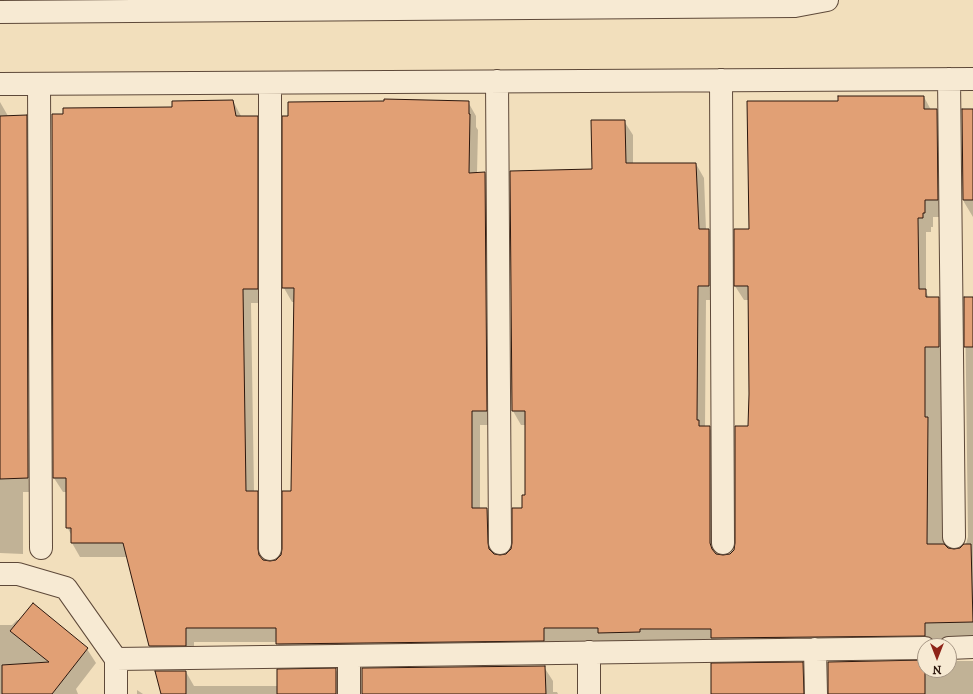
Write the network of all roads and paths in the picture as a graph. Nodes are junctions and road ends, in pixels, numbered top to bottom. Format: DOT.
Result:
graph roads {
  1 [pos="827,0"];
  2 [pos="0,12"];
  3 [pos="949,79"];
  4 [pos="973,79"];
  5 [pos="721,80"];
  6 [pos="497,81"];
  7 [pos="270,83"];
  8 [pos="0,84"];
  9 [pos="39,84"];
  10 [pos="954,537"];
  11 [pos="500,543"];
  12 [pos="723,543"];
  13 [pos="41,548"];
  14 [pos="270,549"];
  15 [pos="0,574"];
  16 [pos="917,648"];
  17 [pos="957,648"];
  18 [pos="973,648"];
  19 [pos="815,649"];
  20 [pos="589,652"];
  21 [pos="349,656"];
  22 [pos="116,659"];
  23 [pos="116,694"];
  24 [pos="349,694"];
  25 [pos="589,694"];
  26 [pos="816,694"];
  1 -- 2 [label="lane"];
  3 -- 4 [label="lane"];
  3 -- 5 [label="lane"];
  3 -- 10 [label="lane"];
  5 -- 6 [label="lane"];
  5 -- 12 [label="lane"];
  6 -- 7 [label="lane"];
  6 -- 11 [label="lane"];
  7 -- 9 [label="lane"];
  7 -- 14 [label="lane"];
  8 -- 9 [label="lane"];
  9 -- 13 [label="lane"];
  15 -- 22 [label="lane"];
  16 -- 19 [label="lane"];
  17 -- 18 [label="lane"];
  19 -- 20 [label="lane"];
  19 -- 26 [label="lane"];
  20 -- 21 [label="lane"];
  20 -- 25 [label="lane"];
  21 -- 22 [label="lane"];
  21 -- 24 [label="lane"];
  22 -- 23 [label="lane"];
}
